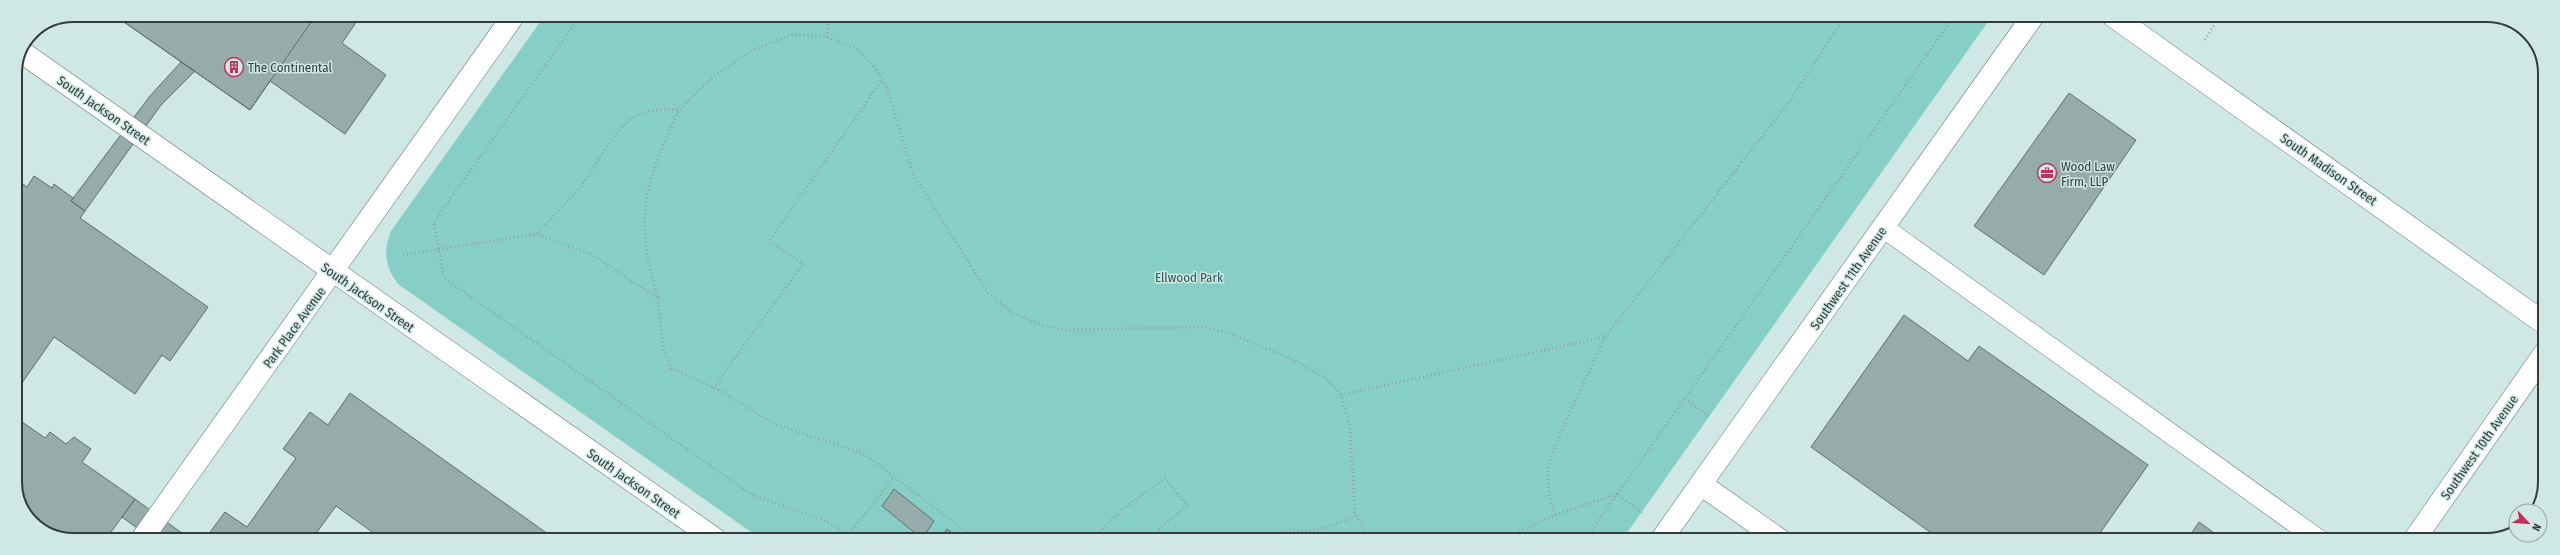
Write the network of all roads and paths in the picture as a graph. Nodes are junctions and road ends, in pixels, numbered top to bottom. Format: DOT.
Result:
graph roads {
  1 [pos="509,22"];
  2 [pos="576,22"];
  3 [pos="829,22"];
  4 [pos="1841,22"];
  5 [pos="1950,22"];
  6 [pos="2030,22"];
  7 [pos="2121,22"];
  8 [pos="2216,22"];
  9 [pos="827,37"];
  10 [pos="2204,40"];
  11 [pos="25,56"];
  12 [pos="882,80"];
  13 [pos="680,110"];
  14 [pos="1884,228"];
  15 [pos="536,234"];
  16 [pos="439,251"];
  17 [pos="403,255"];
  18 [pos="333,273"];
  19 [pos="658,298"];
  20 [pos="2538,319"];
  21 [pos="1605,337"];
  22 [pos="2538,363"];
  23 [pos="713,388"];
  24 [pos="1341,395"];
  25 [pos="1685,399"];
  26 [pos="1709,416"];
  27 [pos="894,477"];
  28 [pos="1702,484"];
  29 [pos="1617,494"];
  30 [pos="1642,512"];
  31 [pos="1555,515"];
  32 [pos="1357,516"];
  33 [pos="1315,531"];
  34 [pos="146,533"];
  35 [pos="706,533"];
  36 [pos="847,533"];
  37 [pos="850,533"];
  38 [pos="968,533"];
  39 [pos="1099,533"];
  40 [pos="1160,533"];
  41 [pos="1278,533"];
  42 [pos="1366,533"];
  43 [pos="1516,533"];
  44 [pos="1590,533"];
  45 [pos="1667,533"];
  46 [pos="1770,533"];
  47 [pos="2309,533"];
  48 [pos="2419,533"];
  1 -- 18 [label="street, Park Place Avenue"];
  2 -- 16 [label="path"];
  3 -- 9 [label="path"];
  4 -- 21 [label="path"];
  5 -- 25 [label="path"];
  6 -- 14 [label="street, Southwest 11th Avenue"];
  7 -- 20 [label="street, South Madison Street"];
  8 -- 10 [label="path"];
  9 -- 12 [label="path"];
  9 -- 13 [label="path"];
  11 -- 18 [label="street, South Jackson Street"];
  12 -- 23 [label="path"];
  12 -- 24 [label="path"];
  13 -- 15 [label="path"];
  13 -- 19 [label="path"];
  14 -- 28 [label="street, Southwest 11th Avenue"];
  14 -- 47 [label="lane"];
  15 -- 16 [label="path"];
  15 -- 19 [label="path"];
  16 -- 17 [label="path"];
  16 -- 36 [label="path"];
  18 -- 34 [label="street, Park Place Avenue"];
  18 -- 35 [label="street, South Jackson Street"];
  19 -- 23 [label="path"];
  21 -- 24 [label="path"];
  21 -- 31 [label="path"];
  22 -- 48 [label="street, Southwest 10th Avenue"];
  23 -- 27 [label="path"];
  24 -- 32 [label="path"];
  25 -- 26 [label="path"];
  25 -- 29 [label="path"];
  27 -- 37 [label="path"];
  27 -- 38 [label="path"];
  28 -- 45 [label="street, Southwest 11th Avenue"];
  28 -- 46 [label="street"];
  29 -- 30 [label="path"];
  29 -- 31 [label="path"];
  29 -- 44 [label="path"];
  31 -- 43 [label="path"];
  32 -- 33 [label="path"];
  32 -- 42 [label="path"];
  33 -- 41 [label="path"];
  39 -- 40 [label="path"];
}
